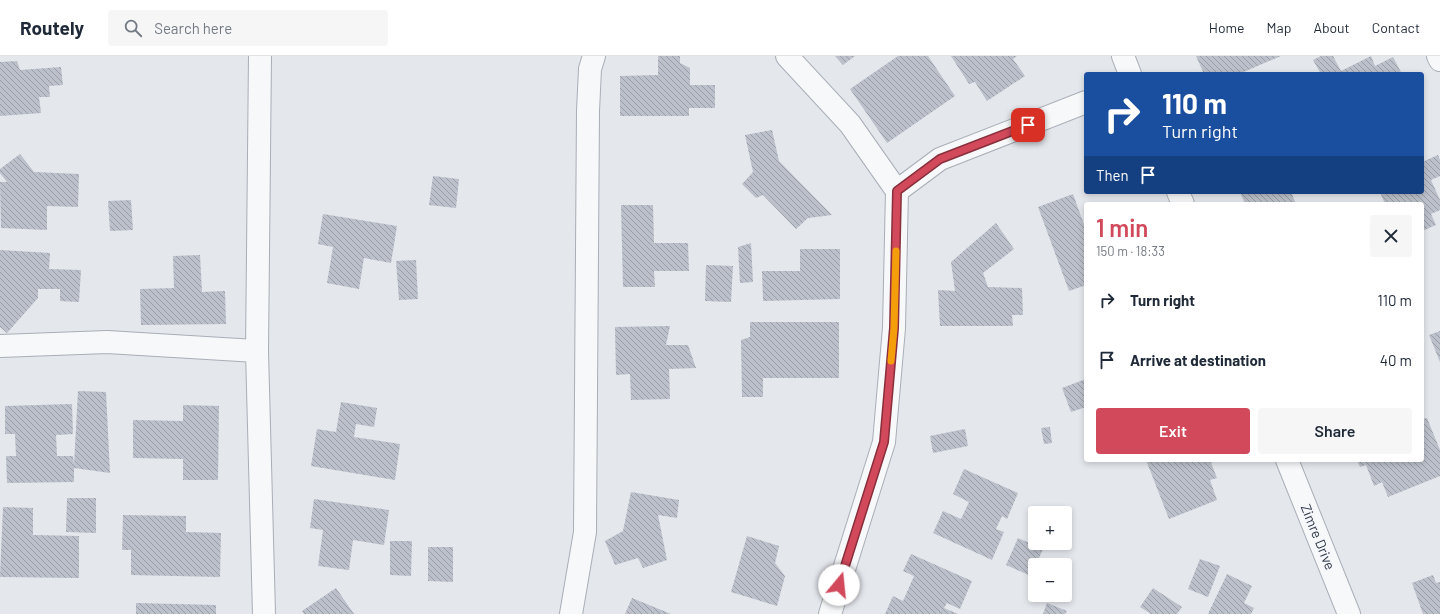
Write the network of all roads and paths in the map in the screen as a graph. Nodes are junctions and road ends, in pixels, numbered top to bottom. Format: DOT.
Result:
graph roads {
  1 [pos="260,56"];
  2 [pos="594,56"];
  3 [pos="787,56"];
  4 [pos="1122,56"];
  5 [pos="1438,56"];
  6 [pos="1440,60"];
  7 [pos="1129,72"];
  8 [pos="1084,103"];
  9 [pos="897,191"];
  10 [pos="0,346"];
  11 [pos="256,351"];
  12 [pos="1288,462"];
  13 [pos="264,614"];
  14 [pos="571,614"];
  15 [pos="830,614"];
  16 [pos="1349,614"];
  1 -- 11 [label="street"];
  2 -- 14 [label="street"];
  3 -- 9 [label="street"];
  4 -- 7 [label="street"];
  5 -- 6 [label="street"];
  8 -- 9 [label="street"];
  9 -- 15 [label="street"];
  10 -- 11 [label="street"];
  11 -- 13 [label="street"];
  12 -- 16 [label="street, Zimre Drive"];
}
